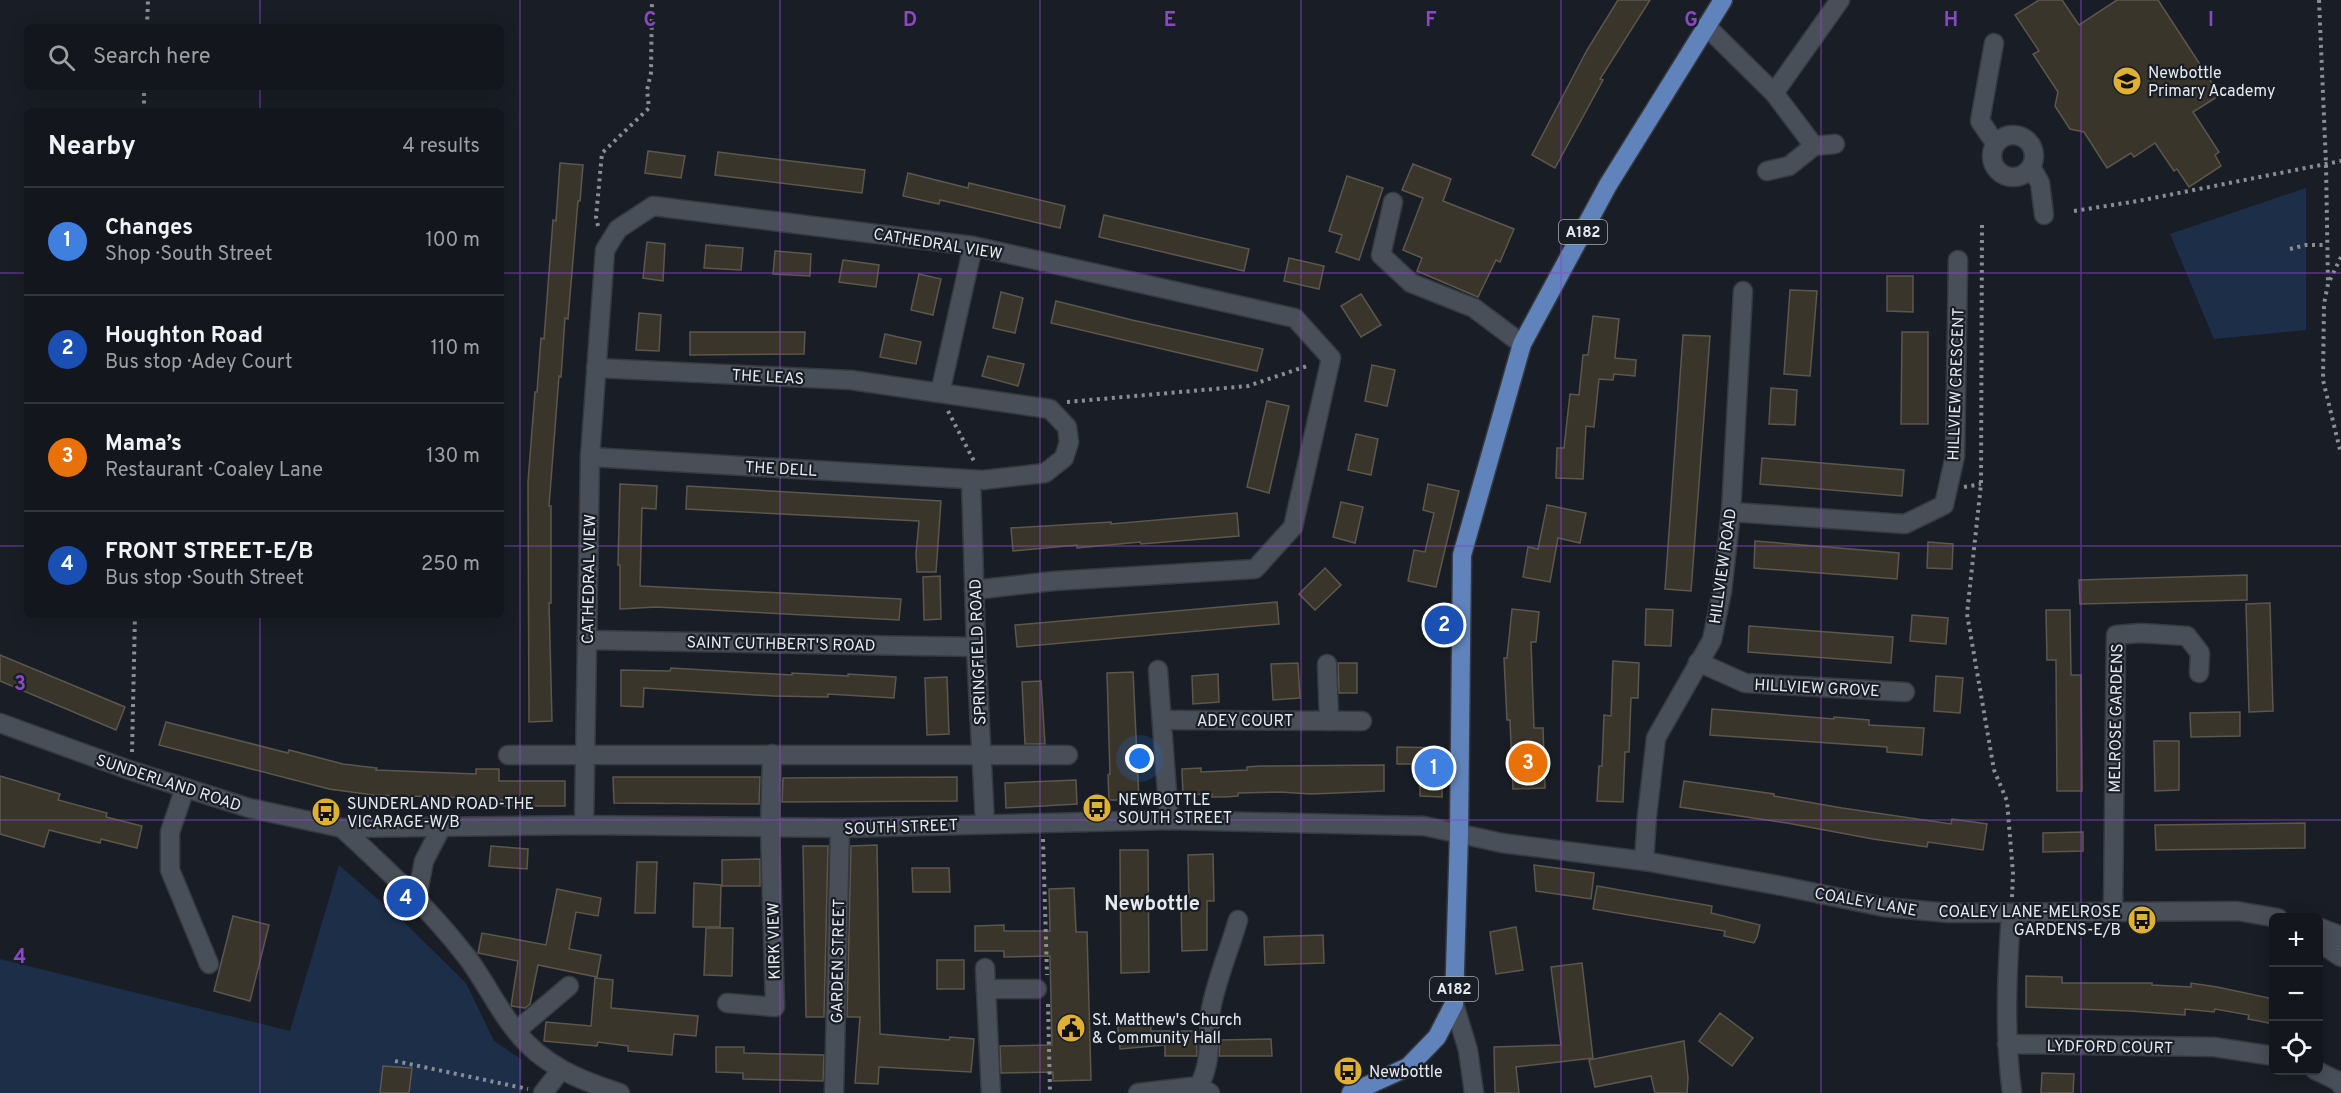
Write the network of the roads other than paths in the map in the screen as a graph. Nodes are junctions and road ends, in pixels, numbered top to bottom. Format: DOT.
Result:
graph roads {
  1 [pos="1722,0"];
  2 [pos="1840,0"];
  3 [pos="1706,26"];
  4 [pos="1994,44"];
  5 [pos="1774,93"];
  6 [pos="1835,144"];
  7 [pos="1996,144"];
  8 [pos="1814,146"];
  9 [pos="2031,167"];
  10 [pos="1767,171"];
  11 [pos="1393,202"];
  12 [pos="2044,215"];
  13 [pos="973,246"];
  14 [pos="1958,260"];
  15 [pos="1743,291"];
  16 [pos="1522,344"];
  17 [pos="596,368"];
  18 [pos="940,393"];
  19 [pos="1050,409"];
  20 [pos="591,457"];
  21 [pos="977,480"];
  22 [pos="1731,512"];
  23 [pos="974,590"];
  24 [pos="587,640"];
  25 [pos="976,647"];
  26 [pos="1698,662"];
  27 [pos="1327,664"];
  28 [pos="1158,670"];
  29 [pos="2199,673"];
  30 [pos="1905,692"];
  31 [pos="1162,720"];
  32 [pos="1329,721"];
  33 [pos="1362,721"];
  34 [pos="0,723"];
  35 [pos="772,754"];
  36 [pos="508,755"];
  37 [pos="1068,755"];
  38 [pos="585,756"];
  39 [pos="982,756"];
  40 [pos="185,788"];
  41 [pos="1169,820"];
  42 [pos="985,824"];
  43 [pos="584,825"];
  44 [pos="442,826"];
  45 [pos="342,828"];
  46 [pos="770,828"];
  47 [pos="840,828"];
  48 [pos="1460,833"];
  49 [pos="1644,861"];
  50 [pos="417,897"];
  51 [pos="2113,912"];
  52 [pos="2011,913"];
  53 [pos="2269,916"];
  54 [pos="1238,920"];
  55 [pos="2323,929"];
  56 [pos="2341,936"];
  57 [pos="2323,945"];
  58 [pos="2341,957"];
  59 [pos="208,964"];
  60 [pos="986,968"];
  61 [pos="569,986"];
  62 [pos="1044,988"];
  63 [pos="986,989"];
  64 [pos="727,1003"];
  65 [pos="1454,1004"];
  66 [pos="516,1031"];
  67 [pos="2007,1044"];
  68 [pos="2269,1055"];
  69 [pos="561,1070"];
  70 [pos="2323,1075"];
  71 [pos="2341,1085"];
  72 [pos="1204,1090"];
  73 [pos="543,1093"];
  74 [pos="620,1093"];
  75 [pos="834,1093"];
  76 [pos="991,1093"];
  77 [pos="1138,1093"];
  78 [pos="1351,1093"];
  79 [pos="1474,1093"];
  80 [pos="2012,1093"];
  1 -- 3 [label="main road, A182"];
  2 -- 5 [label="street"];
  3 -- 5 [label="street"];
  3 -- 16 [label="main road, A182"];
  4 -- 7 [label="street"];
  5 -- 8 [label="street"];
  6 -- 8 [label="street"];
  7 -- 9 [label="street"];
  7 -- 9 [label="street"];
  8 -- 10 [label="street"];
  9 -- 12 [label="street"];
  11 -- 16 [label="street"];
  13 -- 17 [label="street, CATHEDRAL VIEW"];
  13 -- 18 [label="street"];
  13 -- 23 [label="street, CATHEDRAL VIEW"];
  14 -- 22 [label="street, HILLVIEW CRESCENT"];
  15 -- 22 [label="street, HILLVIEW ROAD"];
  16 -- 48 [label="main road, A182"];
  17 -- 18 [label="street, THE LEAS"];
  17 -- 20 [label="street, CATHEDRAL VIEW"];
  18 -- 19 [label="street, THE LEAS"];
  19 -- 21 [label="street, THE DELL"];
  20 -- 21 [label="street, THE DELL"];
  20 -- 24 [label="street, CATHEDRAL VIEW"];
  21 -- 23 [label="street, SPRINGFIELD ROAD"];
  22 -- 26 [label="street, HILLVIEW ROAD"];
  23 -- 25 [label="street, SPRINGFIELD ROAD"];
  24 -- 25 [label="street, SAINT CUTHBERT'S ROAD"];
  24 -- 38 [label="street, CATHEDRAL VIEW"];
  25 -- 39 [label="street, SPRINGFIELD ROAD"];
  26 -- 30 [label="street, HILLVIEW GROVE"];
  26 -- 49 [label="street, HILLVIEW ROAD"];
  27 -- 32 [label="street"];
  28 -- 31 [label="street"];
  29 -- 51 [label="street, MELROSE GARDENS"];
  31 -- 32 [label="street, ADEY COURT"];
  31 -- 41 [label="street"];
  32 -- 33 [label="street, ADEY COURT"];
  34 -- 40 [label="street, SUNDERLAND ROAD"];
  35 -- 38 [label="street"];
  35 -- 39 [label="street"];
  35 -- 46 [label="street"];
  36 -- 38 [label="street"];
  37 -- 39 [label="street"];
  38 -- 43 [label="street, CATHEDRAL VIEW"];
  39 -- 42 [label="street, SPRINGFIELD ROAD"];
  40 -- 45 [label="street, SUNDERLAND ROAD"];
  40 -- 59 [label="street"];
  41 -- 42 [label="street, SOUTH STREET"];
  41 -- 48 [label="street, SOUTH STREET"];
  42 -- 47 [label="street, SOUTH STREET"];
  43 -- 44 [label="street, SOUTH STREET"];
  43 -- 46 [label="street, SOUTH STREET"];
  44 -- 45 [label="street, SOUTH STREET"];
  44 -- 50 [label="street"];
  45 -- 50 [label="street"];
  46 -- 47 [label="street, SOUTH STREET"];
  46 -- 64 [label="street, KIRK VIEW"];
  47 -- 75 [label="street, GARDEN STREET"];
  48 -- 49 [label="street, COALEY LANE"];
  48 -- 65 [label="main road, A182"];
  49 -- 52 [label="street, COALEY LANE"];
  50 -- 66 [label="street"];
  51 -- 52 [label="street, COALEY LANE"];
  51 -- 53 [label="street, COALEY LANE"];
  52 -- 67 [label="street"];
  54 -- 72 [label="street"];
  55 -- 56 [label="street"];
  57 -- 58 [label="street"];
  60 -- 63 [label="street"];
  61 -- 66 [label="street"];
  62 -- 63 [label="street"];
  63 -- 76 [label="street"];
  65 -- 78 [label="main road, A182"];
  65 -- 79 [label="street"];
  66 -- 69 [label="street"];
  67 -- 68 [label="street, LYDFORD COURT"];
  67 -- 80 [label="street"];
  69 -- 73 [label="street"];
  69 -- 74 [label="street"];
  70 -- 71 [label="street"];
  72 -- 77 [label="street"];
}
